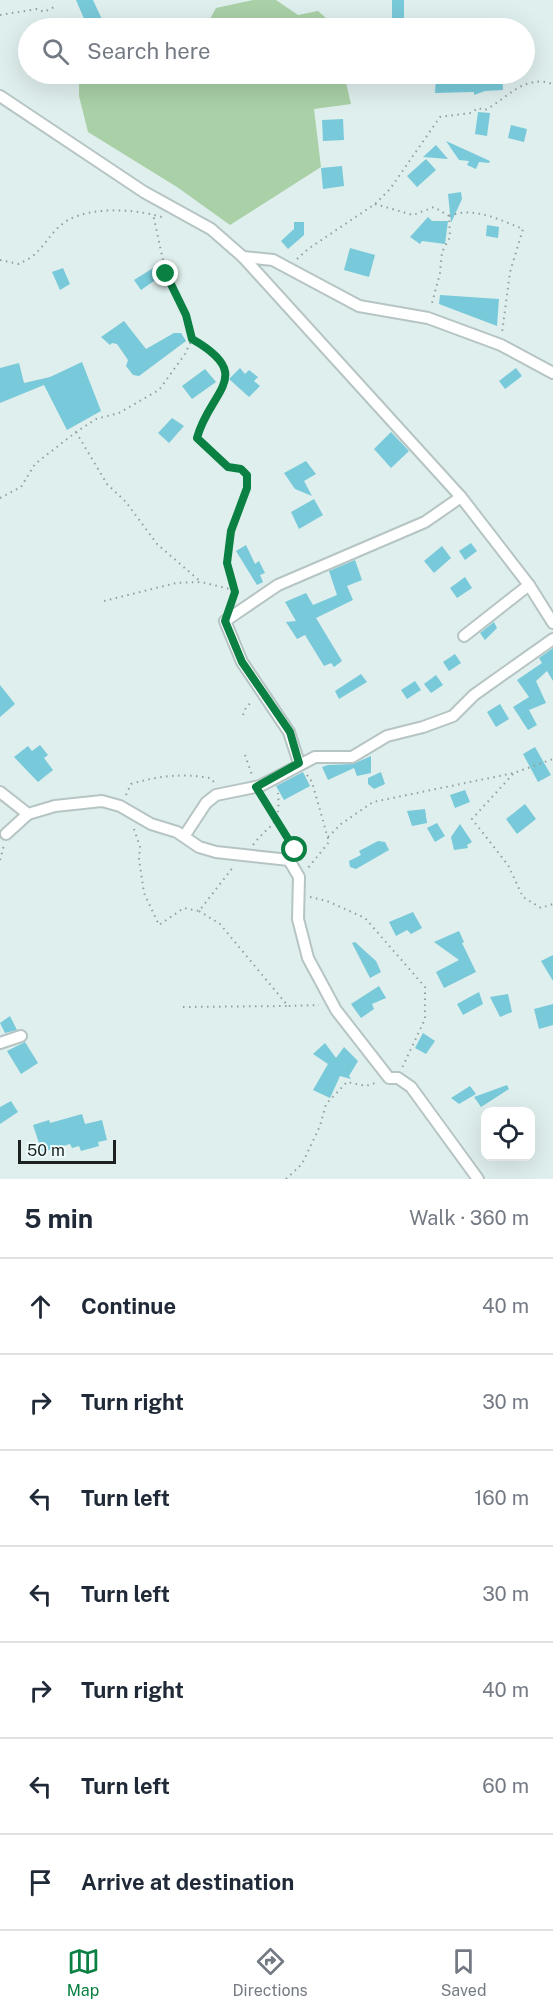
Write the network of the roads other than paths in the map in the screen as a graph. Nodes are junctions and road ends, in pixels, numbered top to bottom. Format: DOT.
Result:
graph roads {
  1 [pos="0,96"];
  2 [pos="243,257"];
  3 [pos="553,373"];
  4 [pos="461,497"];
  5 [pos="529,585"];
  6 [pos="553,623"];
  7 [pos="464,636"];
  8 [pos="553,639"];
  9 [pos="299,763"];
  10 [pos="0,792"];
  11 [pos="28,814"];
  12 [pos="6,834"];
  13 [pos="185,835"];
  14 [pos="21,1036"];
  15 [pos="0,1043"];
  16 [pos="478,1179"];
  1 -- 2 [label="street"];
  2 -- 3 [label="street"];
  2 -- 4 [label="street"];
  4 -- 5 [label="street"];
  4 -- 9 [label="street"];
  5 -- 6 [label="street"];
  5 -- 7 [label="street"];
  8 -- 9 [label="street"];
  9 -- 13 [label="street"];
  10 -- 11 [label="street"];
  11 -- 12 [label="street"];
  11 -- 13 [label="street"];
  13 -- 16 [label="street"];
  14 -- 15 [label="street"];
}
